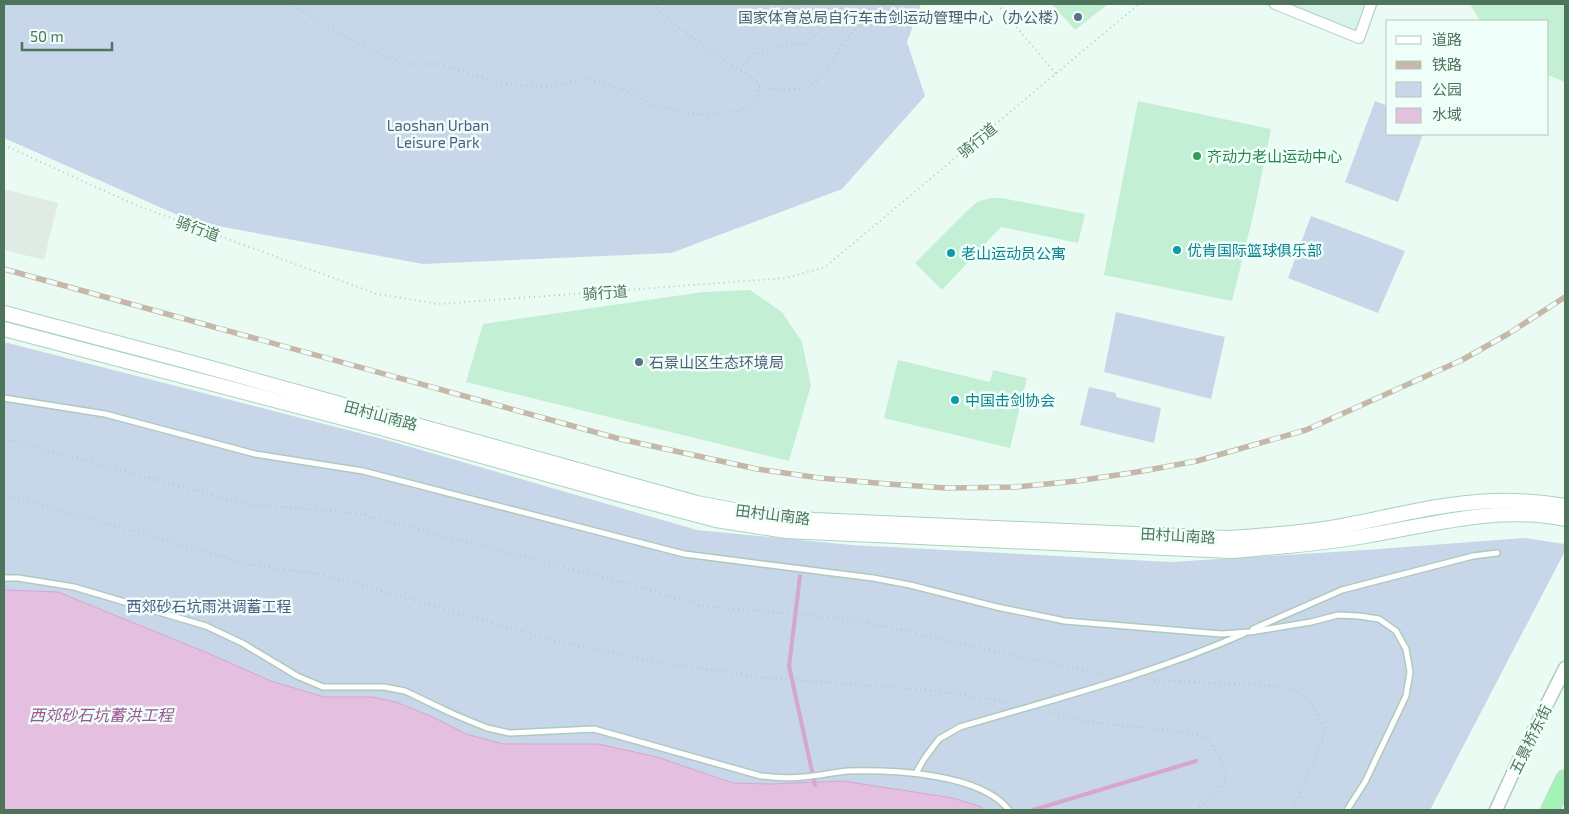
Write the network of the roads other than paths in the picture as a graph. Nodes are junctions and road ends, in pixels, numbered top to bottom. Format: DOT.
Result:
graph roads {
  1 [pos="1275,4"];
  2 [pos="1371,4"];
  3 [pos="4,314"];
  4 [pos="4,329"];
  5 [pos="4,398"];
  6 [pos="1565,506"];
  7 [pos="1565,519"];
  8 [pos="1497,553"];
  9 [pos="4,578"];
  10 [pos="1246,632"];
  11 [pos="1565,668"];
  12 [pos="916,773"];
  13 [pos="1565,779"];
  14 [pos="1009,810"];
  15 [pos="1347,810"];
  16 [pos="1496,810"];
  17 [pos="1550,810"];
  1 -- 2 [label="street"];
  3 -- 6 [label="main road, 田村山南路"];
  4 -- 7 [label="main road, 田村山南路"];
  5 -- 10 [label="lane"];
  8 -- 10 [label="lane"];
  9 -- 12 [label="lane"];
  10 -- 12 [label="lane"];
  10 -- 15 [label="lane"];
  11 -- 16 [label="street, 五景桥东街"];
  12 -- 14 [label="lane"];
  13 -- 17 [label="highway"];
}
